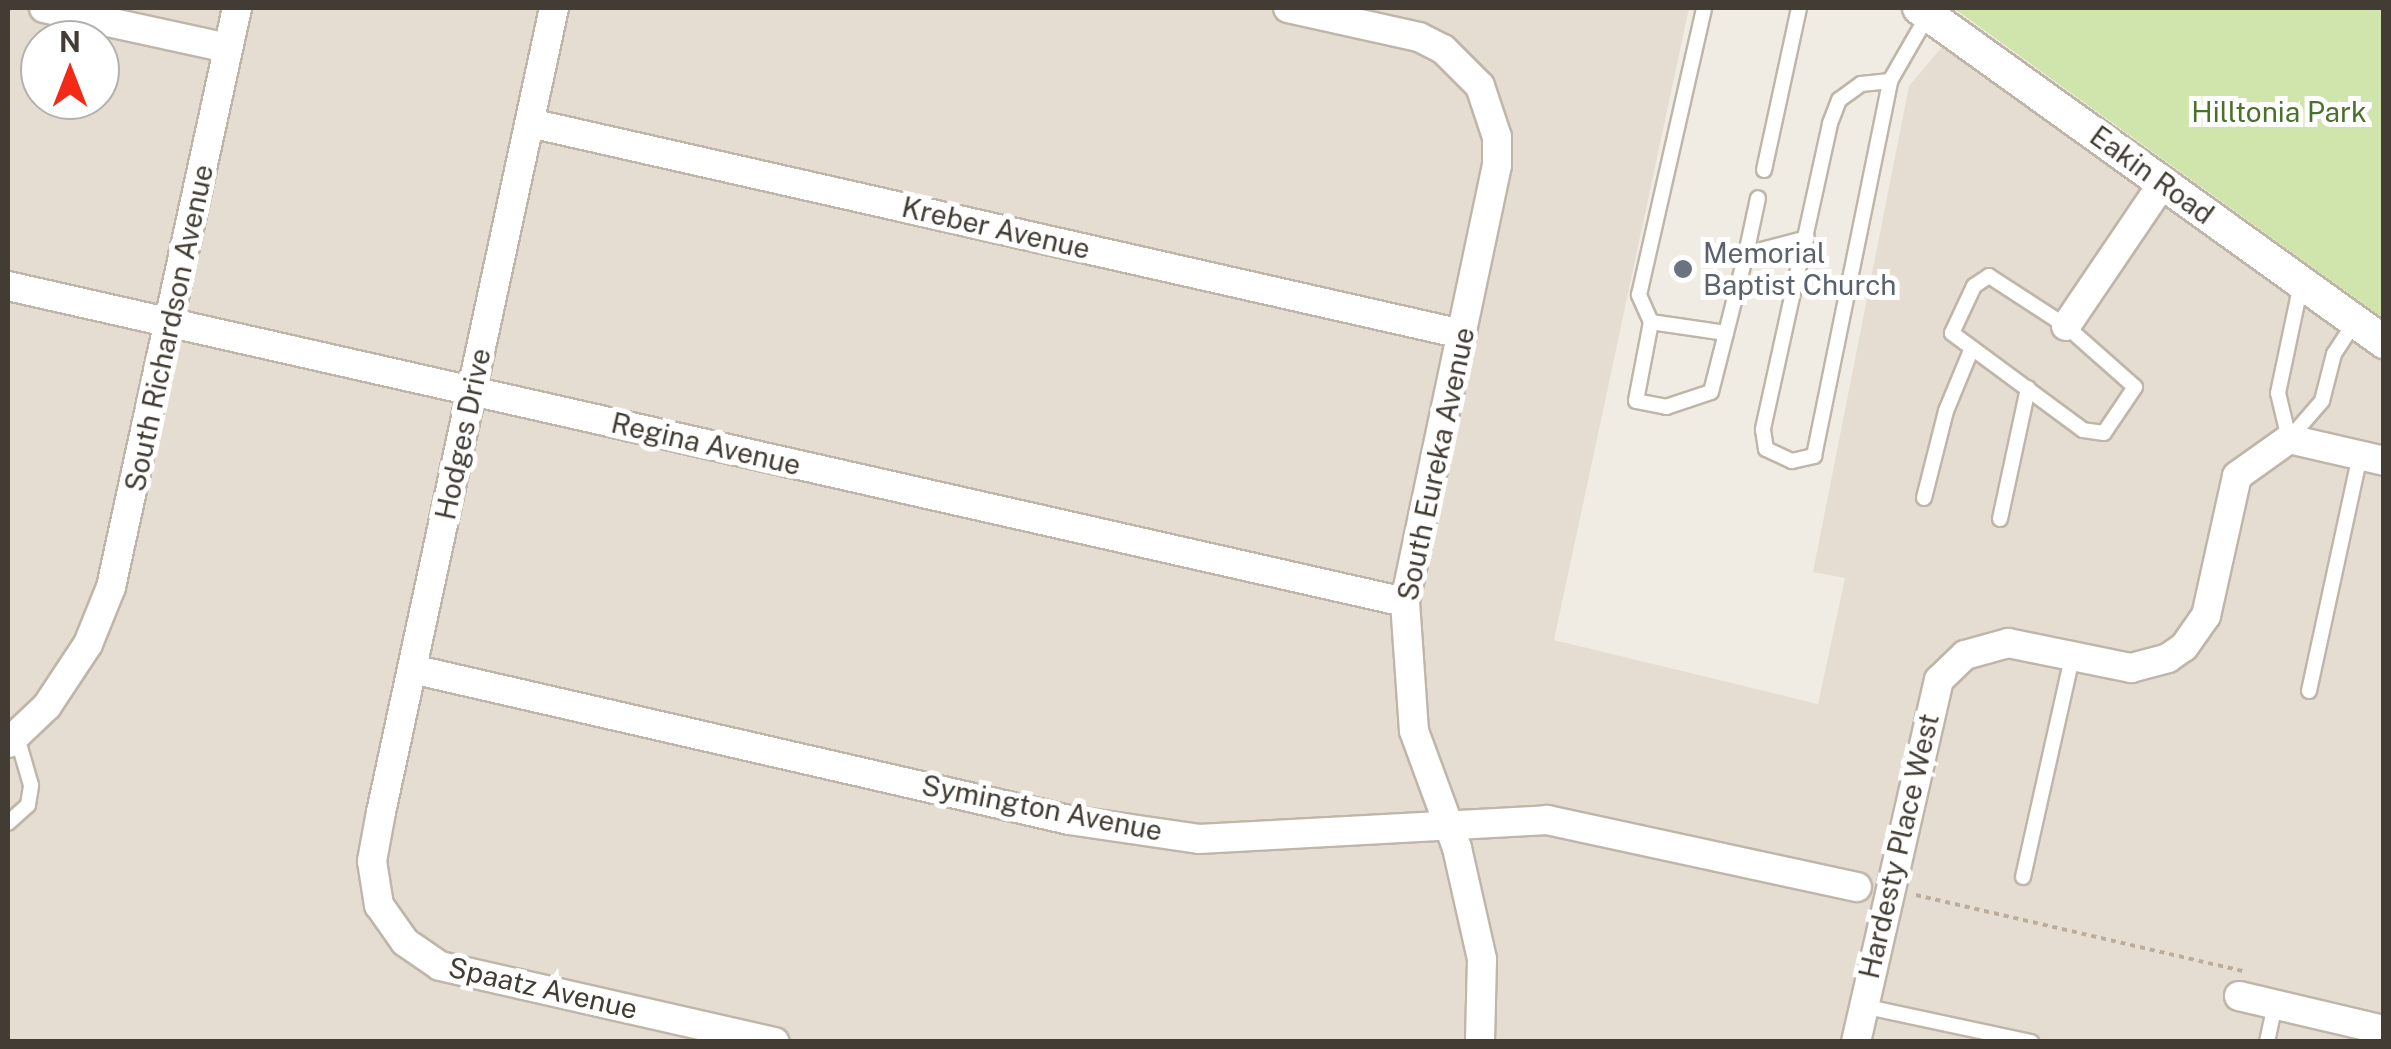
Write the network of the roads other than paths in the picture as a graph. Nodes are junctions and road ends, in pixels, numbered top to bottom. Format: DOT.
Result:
graph roads {
  1 [pos="44,8"];
  2 [pos="237,8"];
  3 [pos="554,8"];
  4 [pos="1288,8"];
  5 [pos="1704,8"];
  6 [pos="1799,8"];
  7 [pos="1924,11"];
  8 [pos="228,48"];
  9 [pos="1890,81"];
  10 [pos="530,122"];
  11 [pos="1764,170"];
  12 [pos="2163,183"];
  13 [pos="1758,198"];
  14 [pos="1807,238"];
  15 [pos="1746,254"];
  16 [pos="2301,282"];
  17 [pos="8,286"];
  18 [pos="1651,322"];
  19 [pos="2355,322"];
  20 [pos="170,324"];
  21 [pos="2066,326"];
  22 [pos="1726,332"];
  23 [pos="1462,334"];
  24 [pos="2384,342"];
  25 [pos="1972,348"];
  26 [pos="2028,388"];
  27 [pos="472,391"];
  28 [pos="2289,439"];
  29 [pos="2372,459"];
  30 [pos="1924,498"];
  31 [pos="2000,519"];
  32 [pos="1405,602"];
  33 [pos="2072,657"];
  34 [pos="412,669"];
  35 [pos="2309,691"];
  36 [pos="12,740"];
  37 [pos="1445,822"];
  38 [pos="8,823"];
  39 [pos="372,860"];
  40 [pos="2022,877"];
  41 [pos="1857,887"];
  42 [pos="2238,996"];
  43 [pos="2275,1004"];
  44 [pos="1863,1006"];
  45 [pos="2384,1030"];
  46 [pos="774,1042"];
  47 [pos="1480,1042"];
  48 [pos="1856,1042"];
  49 [pos="2031,1042"];
  50 [pos="2267,1042"];
  1 -- 8 [label="street"];
  2 -- 8 [label="street, South Richardson Avenue"];
  3 -- 10 [label="street, Hodges Drive"];
  4 -- 23 [label="street, South Eureka Avenue"];
  5 -- 18 [label="lane"];
  6 -- 11 [label="lane"];
  7 -- 9 [label="lane"];
  7 -- 12 [label="street, Eakin Road"];
  8 -- 20 [label="street, South Richardson Avenue"];
  9 -- 14 [label="lane"];
  9 -- 14 [label="lane"];
  10 -- 23 [label="street, Kreber Avenue"];
  10 -- 27 [label="street, Hodges Drive"];
  12 -- 16 [label="street, Eakin Road"];
  12 -- 21 [label="street"];
  13 -- 15 [label="lane"];
  14 -- 15 [label="lane"];
  15 -- 22 [label="lane"];
  16 -- 19 [label="street, Eakin Road"];
  16 -- 28 [label="lane"];
  17 -- 20 [label="street, Regina Avenue"];
  18 -- 22 [label="lane"];
  18 -- 22 [label="lane"];
  19 -- 24 [label="street, Eakin Road"];
  19 -- 28 [label="lane, Hardesty Place West"];
  20 -- 27 [label="street, Regina Avenue"];
  20 -- 36 [label="street, South Richardson Avenue"];
  21 -- 25 [label="lane"];
  21 -- 26 [label="lane"];
  23 -- 32 [label="street, South Eureka Avenue"];
  25 -- 26 [label="lane"];
  25 -- 30 [label="lane"];
  26 -- 31 [label="lane"];
  27 -- 32 [label="street, Regina Avenue"];
  27 -- 34 [label="street, Hodges Drive"];
  28 -- 29 [label="street"];
  28 -- 33 [label="street, Hardesty Place West"];
  29 -- 35 [label="lane"];
  32 -- 37 [label="street, South Eureka Avenue"];
  33 -- 40 [label="lane"];
  33 -- 44 [label="street, Hardesty Place West"];
  34 -- 37 [label="street, Symington Avenue"];
  34 -- 39 [label="street, Hodges Drive"];
  36 -- 38 [label="lane"];
  37 -- 41 [label="street, Symington Avenue"];
  37 -- 47 [label="street, South Eureka Avenue"];
  39 -- 46 [label="street, Spaatz Avenue"];
  42 -- 43 [label="street"];
  43 -- 45 [label="street"];
  43 -- 50 [label="lane"];
  44 -- 48 [label="street, Hardesty Place West"];
  44 -- 49 [label="lane"];
}
